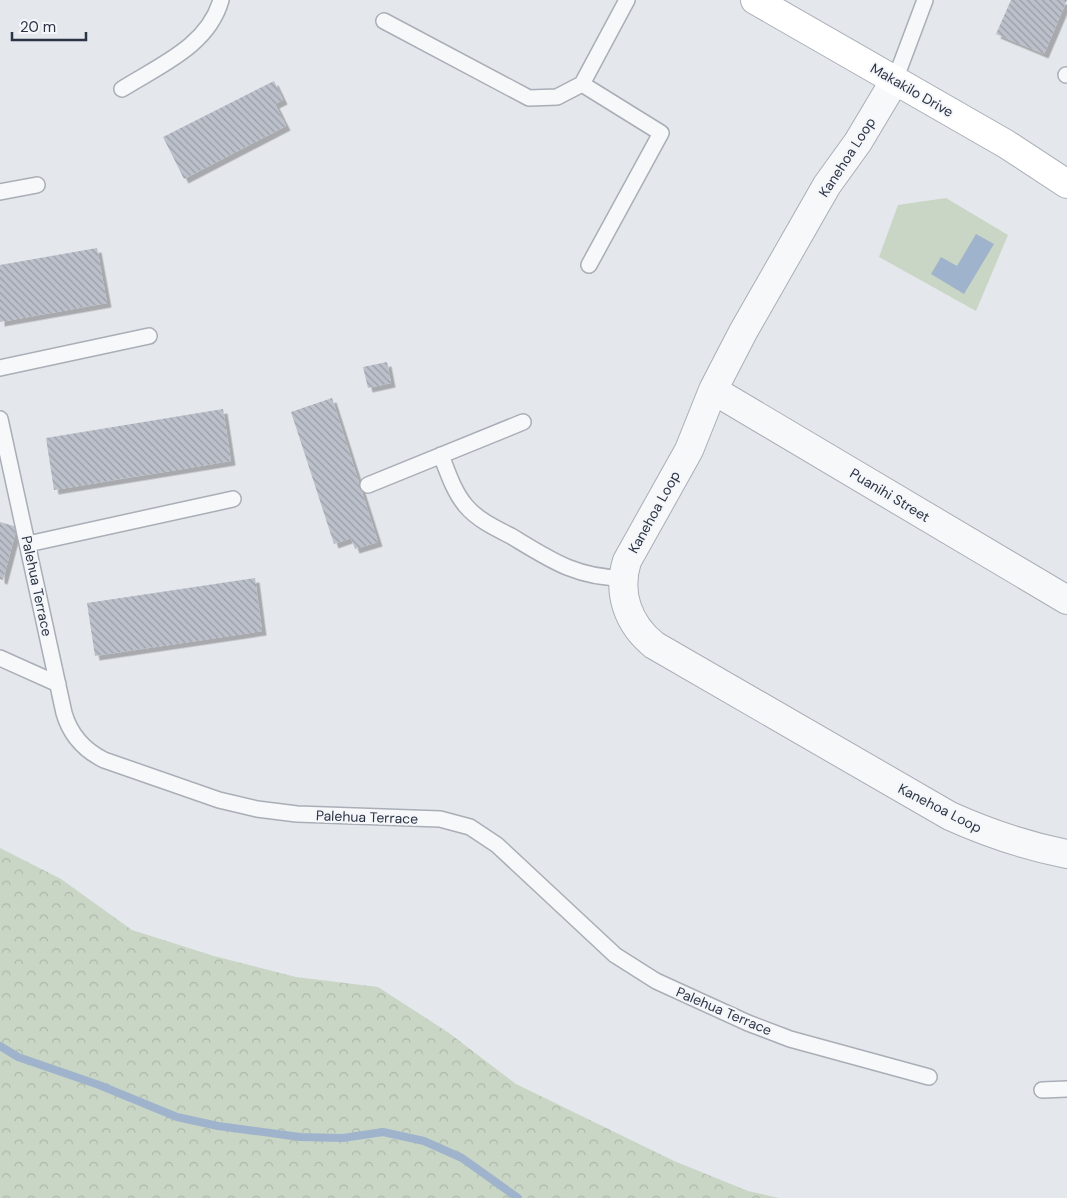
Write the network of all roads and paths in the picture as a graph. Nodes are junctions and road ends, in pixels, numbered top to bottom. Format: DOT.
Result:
graph roads {
  1 [pos="221,0"];
  2 [pos="628,0"];
  3 [pos="755,0"];
  4 [pos="925,0"];
  5 [pos="384,21"];
  6 [pos="894,80"];
  7 [pos="582,84"];
  8 [pos="122,89"];
  9 [pos="1067,184"];
  10 [pos="37,185"];
  11 [pos="0,192"];
  12 [pos="589,265"];
  13 [pos="149,336"];
  14 [pos="0,368"];
  15 [pos="713,390"];
  16 [pos="0,419"];
  17 [pos="523,422"];
  18 [pos="4,454"];
  19 [pos="442,455"];
  20 [pos="368,485"];
  21 [pos="233,499"];
  22 [pos="28,544"];
  23 [pos="623,578"];
  24 [pos="1067,600"];
  25 [pos="0,658"];
  26 [pos="58,684"];
  27 [pos="1067,854"];
  28 [pos="929,1077"];
  29 [pos="1067,1089"];
  30 [pos="1042,1090"];
  1 -- 8 [label="lane"];
  2 -- 7 [label="lane"];
  3 -- 6 [label="main road, Makakilo Drive"];
  4 -- 6 [label="lane"];
  5 -- 7 [label="lane"];
  6 -- 9 [label="main road, Makakilo Drive"];
  6 -- 15 [label="street, Kanehoa Loop"];
  7 -- 12 [label="lane"];
  10 -- 11 [label="lane"];
  13 -- 14 [label="lane"];
  15 -- 23 [label="street, Kanehoa Loop"];
  15 -- 24 [label="street, Puanihi Street"];
  16 -- 18 [label="lane, Palehua Terrace"];
  17 -- 19 [label="lane"];
  18 -- 22 [label="lane, Palehua Terrace"];
  19 -- 20 [label="lane"];
  19 -- 23 [label="lane"];
  21 -- 22 [label="lane"];
  22 -- 26 [label="lane, Palehua Terrace"];
  23 -- 27 [label="street, Kanehoa Loop"];
  25 -- 26 [label="lane"];
  26 -- 28 [label="lane, Palehua Terrace"];
  29 -- 30 [label="lane"];
}
